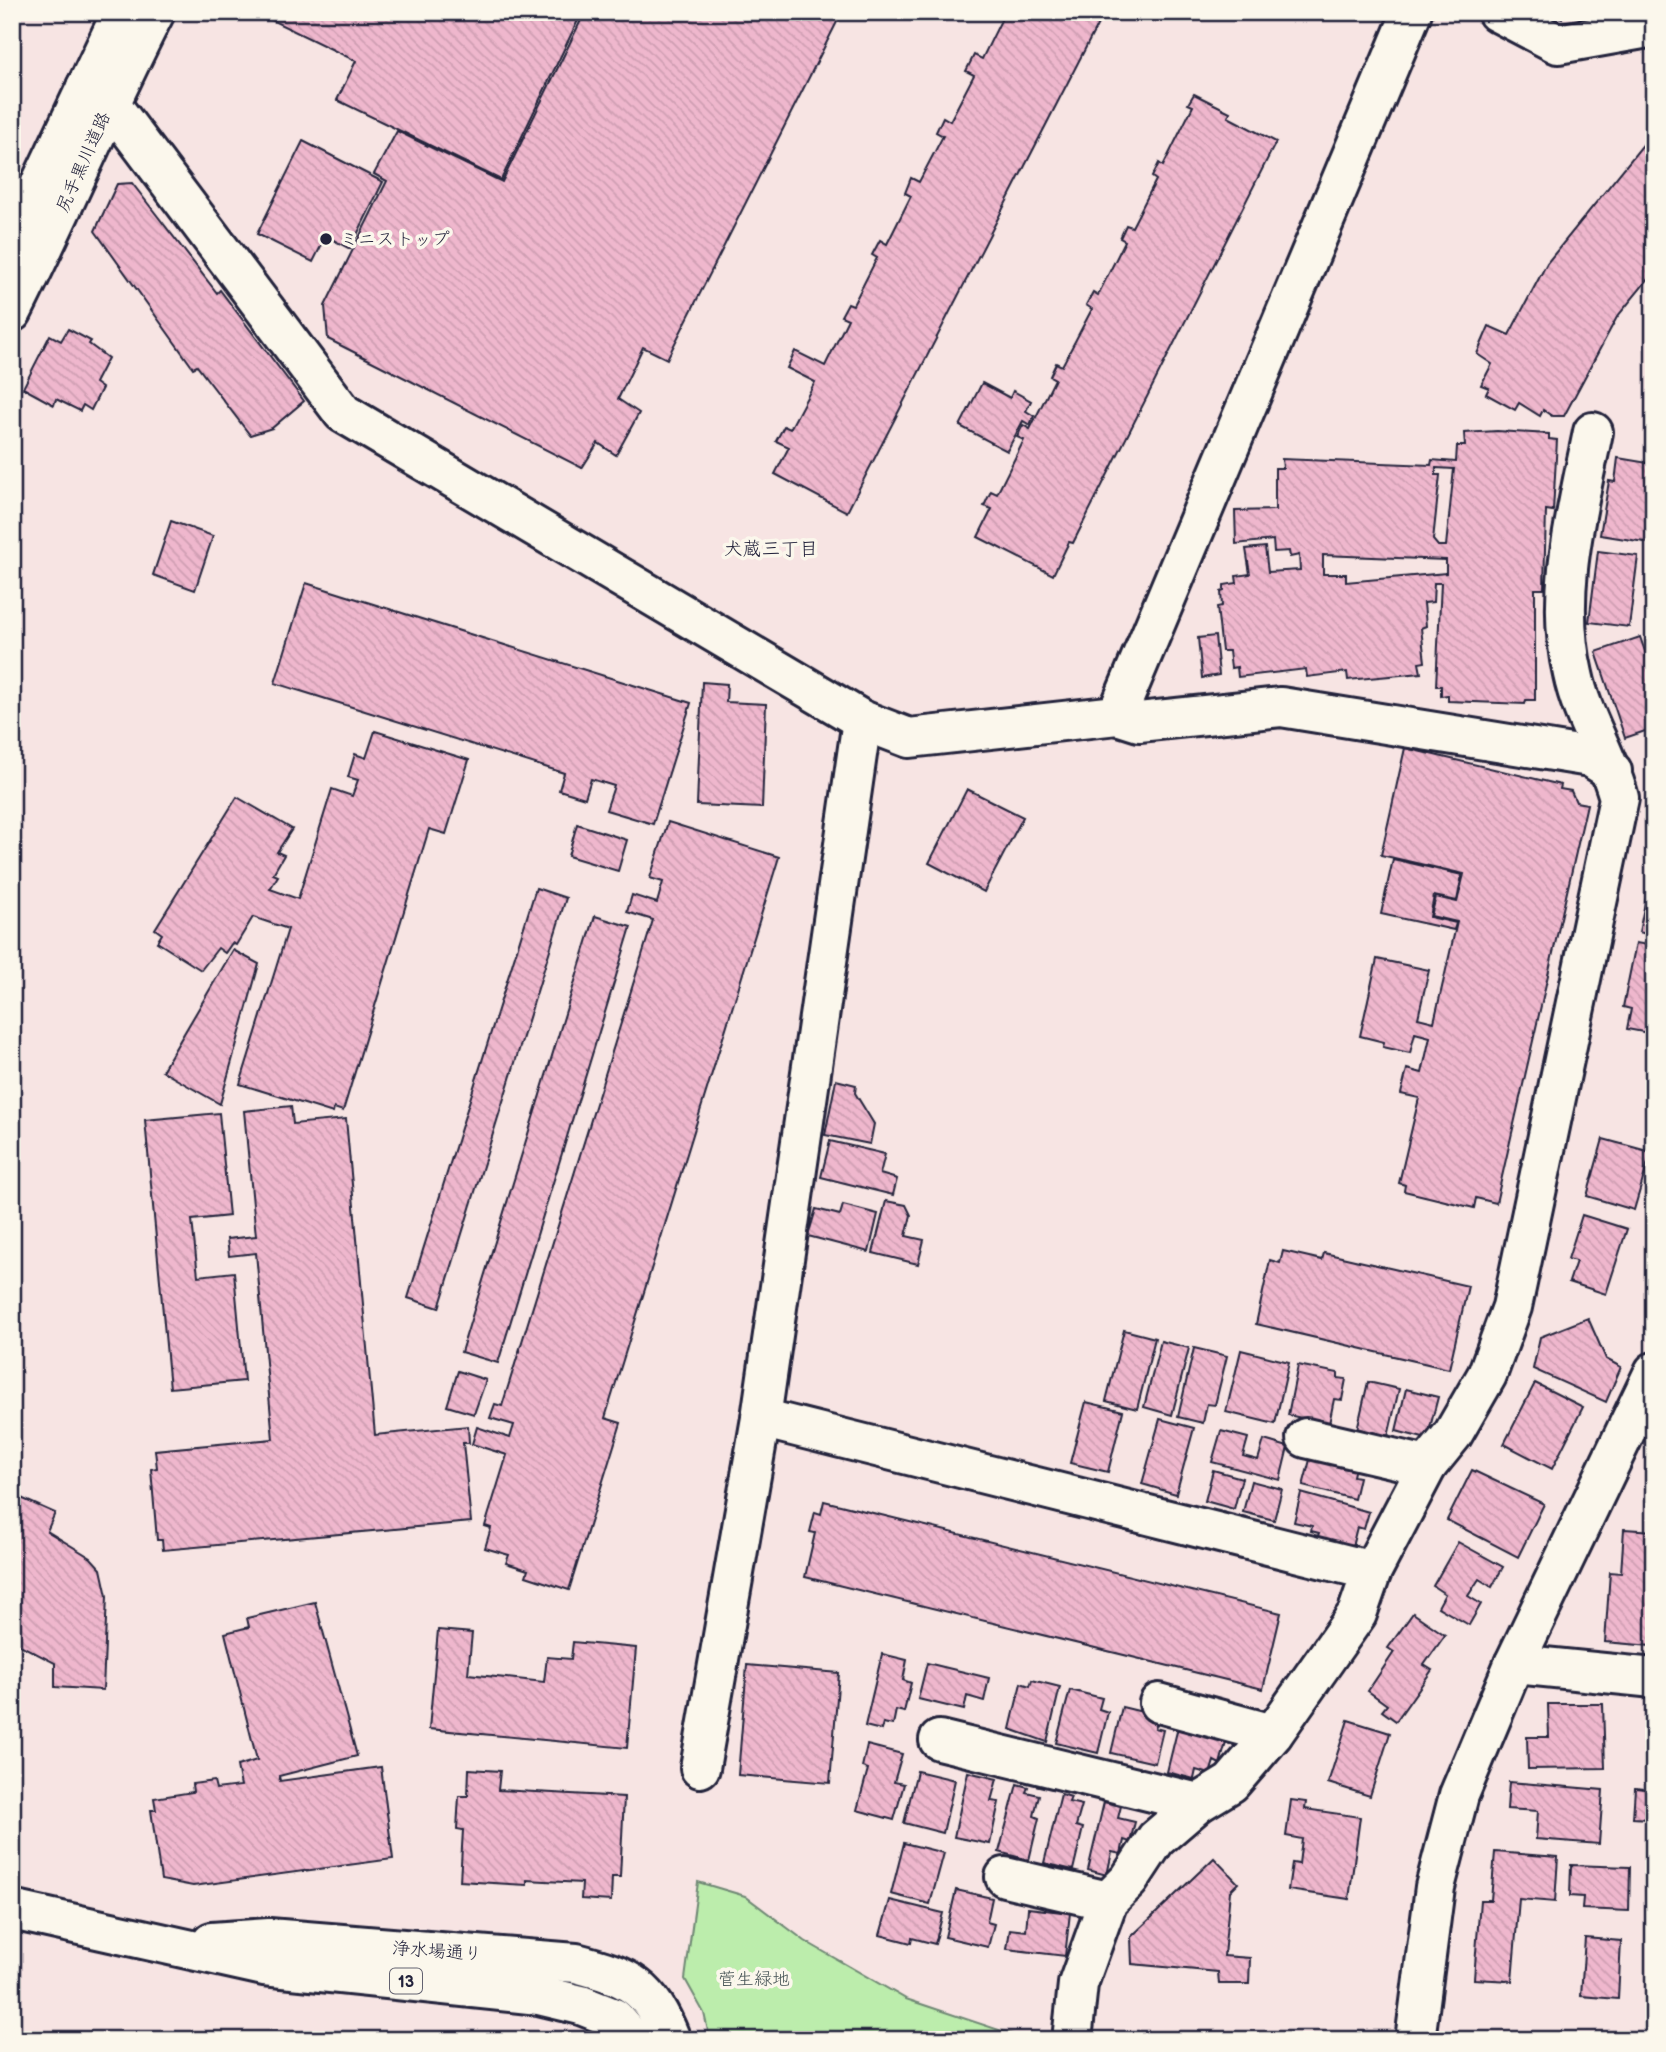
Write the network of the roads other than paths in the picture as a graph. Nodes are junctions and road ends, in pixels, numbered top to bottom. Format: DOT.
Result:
graph roads {
  1 [pos="122,12"];
  2 [pos="155,12"];
  3 [pos="1412,12"];
  4 [pos="1497,12"];
  5 [pos="1619,22"];
  6 [pos="1654,27"];
  7 [pos="97,94"];
  8 [pos="23,238"];
  9 [pos="12,312"];
  10 [pos="1593,432"];
  11 [pos="1117,715"];
  12 [pos="862,720"];
  13 [pos="1612,771"];
  14 [pos="1654,1371"];
  15 [pos="761,1418"];
  16 [pos="1306,1438"];
  17 [pos="1427,1466"];
  18 [pos="1372,1572"];
  19 [pos="1514,1664"];
  20 [pos="1654,1678"];
  21 [pos="1159,1703"];
  22 [pos="1273,1734"];
  23 [pos="939,1740"];
  24 [pos="700,1768"];
  25 [pos="1198,1803"];
  26 [pos="1005,1877"];
  27 [pos="1108,1901"];
  28 [pos="12,1910"];
  29 [pos="168,1945"];
  30 [pos="633,2040"];
  31 [pos="671,2040"];
  32 [pos="1072,2040"];
  33 [pos="1415,2040"];
  1 -- 7 [label="street, 尻手黒川道路"];
  2 -- 7 [label="street, 尻手黒川道路"];
  3 -- 11 [label="street"];
  4 -- 5 [label="street"];
  5 -- 6 [label="street"];
  7 -- 8 [label="street, 尻手黒川道路"];
  7 -- 12 [label="street"];
  8 -- 9 [label="street, 尻手黒川道路"];
  10 -- 13 [label="street"];
  11 -- 12 [label="street"];
  11 -- 13 [label="street"];
  12 -- 15 [label="street"];
  13 -- 17 [label="street"];
  14 -- 19 [label="street"];
  15 -- 18 [label="street"];
  15 -- 24 [label="street"];
  16 -- 17 [label="street"];
  17 -- 18 [label="street"];
  18 -- 22 [label="street"];
  19 -- 20 [label="street"];
  19 -- 33 [label="street"];
  21 -- 22 [label="street"];
  22 -- 25 [label="street"];
  23 -- 25 [label="street"];
  25 -- 27 [label="street"];
  26 -- 27 [label="street"];
  27 -- 32 [label="street"];
  28 -- 29 [label="street, 浄水場通り / 13"];
  29 -- 30 [label="street, 浄水場通り / 13"];
  29 -- 31 [label="street, 浄水場通り / 13"];
}
